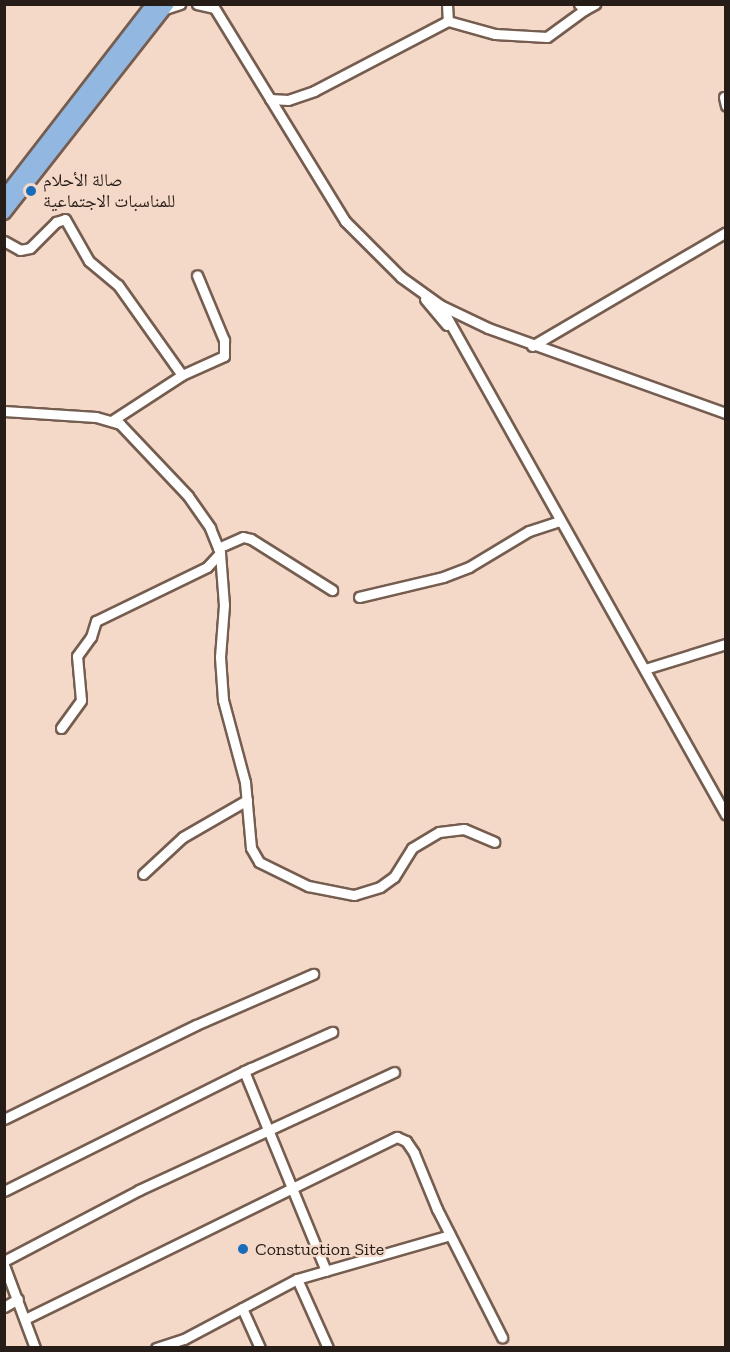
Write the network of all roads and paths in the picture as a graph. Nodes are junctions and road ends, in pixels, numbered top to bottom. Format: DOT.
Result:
graph roads {
  1 [pos="180,4"];
  2 [pos="197,4"];
  3 [pos="447,4"];
  4 [pos="596,4"];
  5 [pos="162,6"];
  6 [pos="213,6"];
  7 [pos="582,8"];
  8 [pos="448,21"];
  9 [pos="270,99"];
  10 [pos="4,197"];
  11 [pos="4,213"];
  12 [pos="726,232"];
  13 [pos="4,241"];
  14 [pos="197,275"];
  15 [pos="419,291"];
  16 [pos="440,305"];
  17 [pos="453,331"];
  18 [pos="532,345"];
  19 [pos="182,375"];
  20 [pos="4,411"];
  21 [pos="726,413"];
  22 [pos="113,420"];
  23 [pos="560,521"];
  24 [pos="219,550"];
  25 [pos="332,590"];
  26 [pos="359,597"];
  27 [pos="726,644"];
  28 [pos="645,669"];
  29 [pos="61,728"];
  30 [pos="247,800"];
  31 [pos="726,815"];
  32 [pos="494,842"];
  33 [pos="143,874"];
  34 [pos="313,974"];
  35 [pos="332,1032"];
  36 [pos="244,1071"];
  37 [pos="394,1072"];
  38 [pos="4,1119"];
  39 [pos="268,1130"];
  40 [pos="290,1190"];
  41 [pos="4,1191"];
  42 [pos="450,1235"];
  43 [pos="4,1263"];
  44 [pos="326,1271"];
  45 [pos="297,1279"];
  46 [pos="18,1299"];
  47 [pos="4,1307"];
  48 [pos="242,1308"];
  49 [pos="25,1319"];
  50 [pos="502,1337"];
  51 [pos="184,1339"];
  52 [pos="35,1347"];
  53 [pos="156,1347"];
  54 [pos="190,1347"];
  55 [pos="260,1347"];
  56 [pos="328,1347"];
  1 -- 5 [label="street"];
  2 -- 6 [label="street"];
  3 -- 8 [label="street"];
  4 -- 7 [label="street"];
  5 -- 10 [label="main road"];
  5 -- 11 [label="main road"];
  6 -- 9 [label="street"];
  7 -- 8 [label="street"];
  8 -- 9 [label="street"];
  9 -- 15 [label="street"];
  12 -- 18 [label="street"];
  13 -- 19 [label="street"];
  14 -- 19 [label="street"];
  15 -- 16 [label="street"];
  15 -- 17 [label="street"];
  16 -- 17 [label="street"];
  16 -- 18 [label="street"];
  17 -- 23 [label="street"];
  18 -- 21 [label="street"];
  19 -- 22 [label="street"];
  20 -- 22 [label="street"];
  22 -- 24 [label="street"];
  23 -- 26 [label="street"];
  23 -- 28 [label="street"];
  24 -- 25 [label="street"];
  24 -- 29 [label="street"];
  24 -- 30 [label="street"];
  27 -- 28 [label="street"];
  28 -- 31 [label="street"];
  30 -- 32 [label="street"];
  30 -- 33 [label="street"];
  34 -- 38 [label="street"];
  35 -- 36 [label="street"];
  36 -- 39 [label="street"];
  36 -- 41 [label="street"];
  37 -- 39 [label="street"];
  39 -- 40 [label="street"];
  39 -- 43 [label="street"];
  40 -- 42 [label="street"];
  40 -- 44 [label="street"];
  40 -- 49 [label="street"];
  42 -- 44 [label="street"];
  42 -- 50 [label="street"];
  43 -- 46 [label="street"];
  44 -- 45 [label="street"];
  45 -- 48 [label="street"];
  45 -- 56 [label="street"];
  46 -- 47 [label="street"];
  46 -- 49 [label="street"];
  48 -- 51 [label="street"];
  48 -- 55 [label="street"];
  49 -- 52 [label="street"];
  51 -- 53 [label="street"];
  51 -- 54 [label="street"];
}
